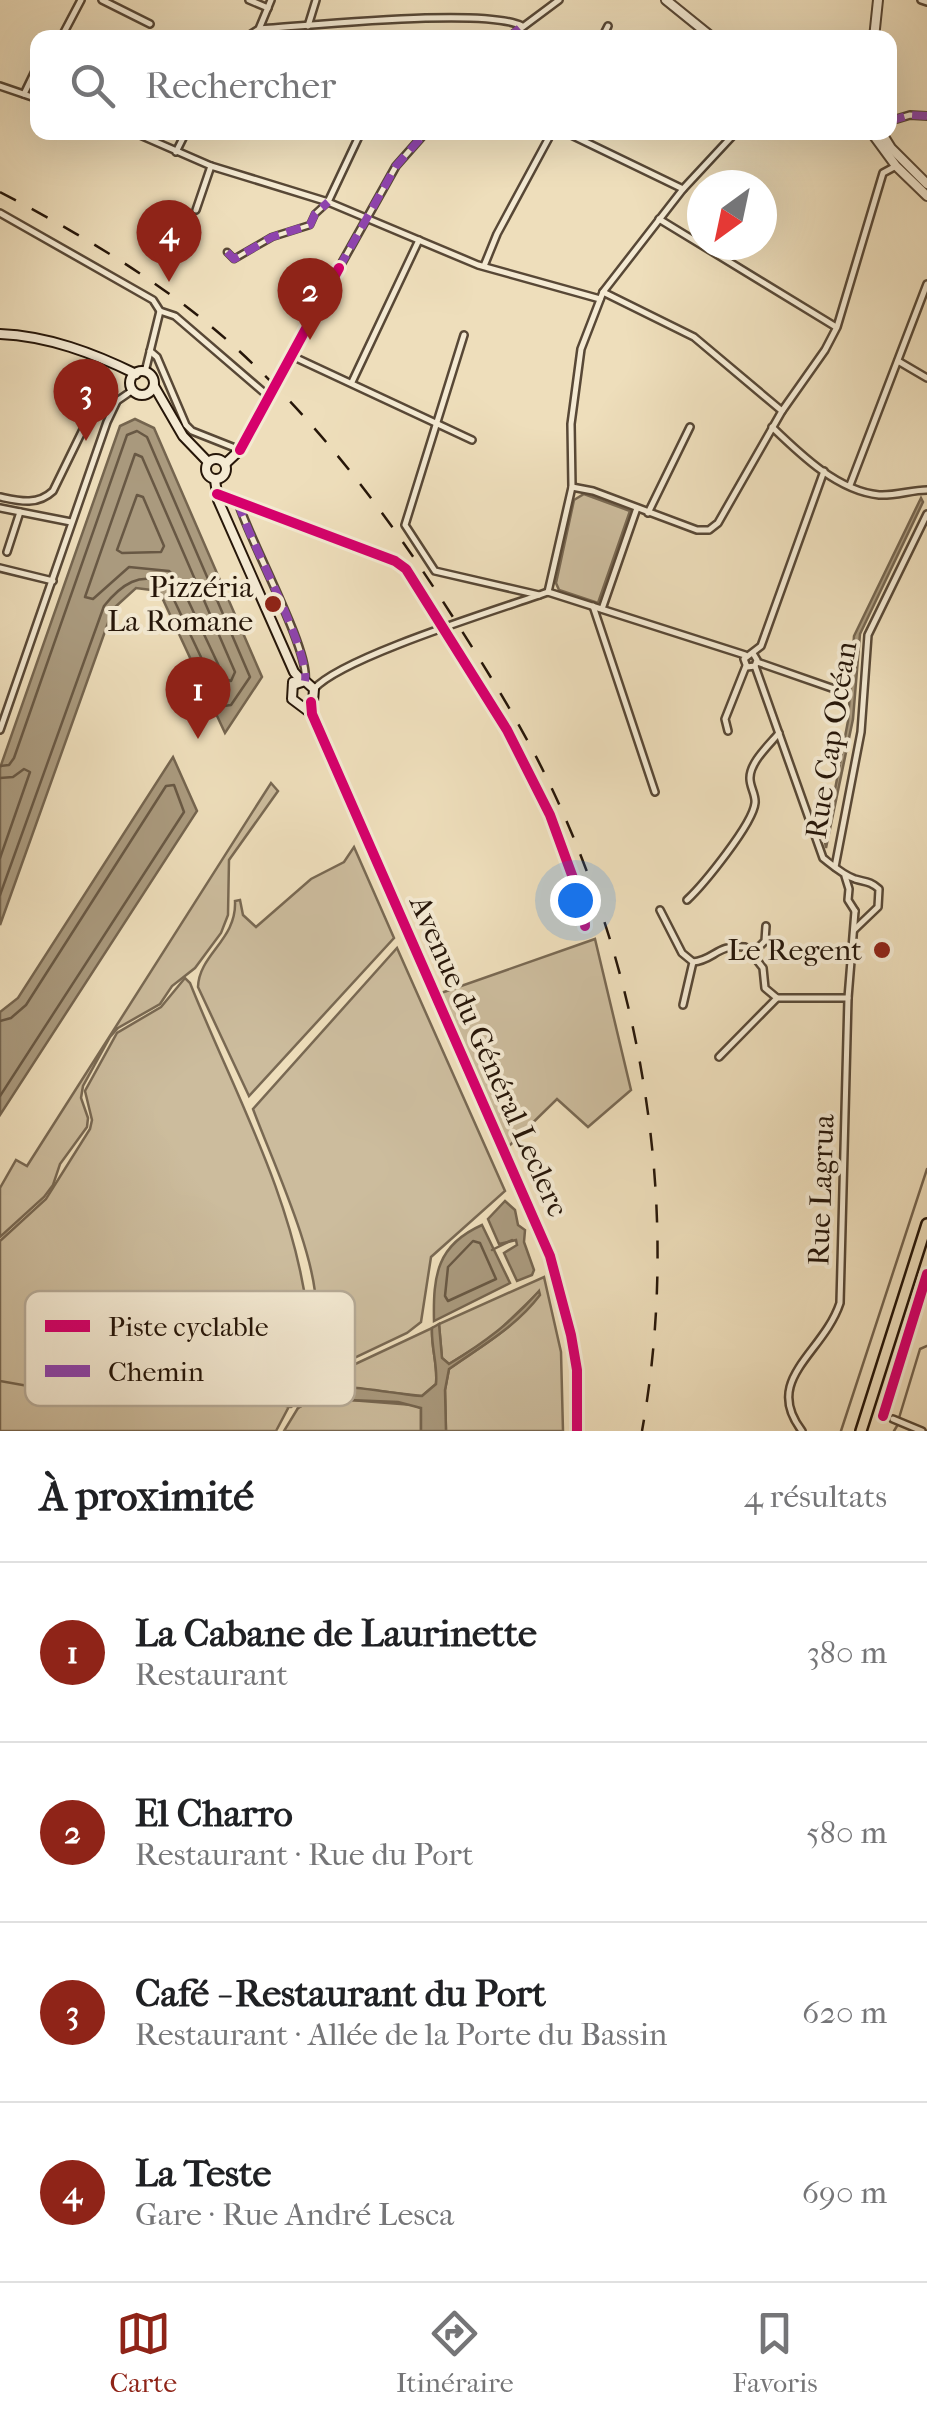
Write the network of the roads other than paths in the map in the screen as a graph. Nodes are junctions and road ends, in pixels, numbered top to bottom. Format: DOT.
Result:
graph roads {
  1 [pos="81,0"];
  2 [pos="102,0"];
  3 [pos="249,0"];
  4 [pos="271,0"];
  5 [pos="316,0"];
  6 [pos="558,0"];
  7 [pos="666,0"];
  8 [pos="878,0"];
  9 [pos="268,8"];
  10 [pos="150,24"];
  11 [pos="308,26"];
  12 [pos="522,26"];
  13 [pos="608,26"];
  14 [pos="259,29"];
  15 [pos="64,30"];
  16 [pos="517,30"];
  17 [pos="606,30"];
  18 [pos="703,30"];
  19 [pos="875,30"];
  20 [pos="30,82"];
  21 [pos="0,86"];
  22 [pos="24,94"];
  23 [pos="30,96"];
  24 [pos="927,116"];
  25 [pos="897,119"];
  26 [pos="150,140"];
  27 [pos="182,140"];
  28 [pos="357,140"];
  29 [pos="419,140"];
  30 [pos="548,140"];
  31 [pos="581,140"];
  32 [pos="729,140"];
  33 [pos="883,140"];
  34 [pos="176,152"];
  35 [pos="211,166"];
  36 [pos="901,167"];
  37 [pos="927,184"];
  38 [pos="683,190"];
  39 [pos="927,196"];
  40 [pos="328,202"];
  41 [pos="196,210"];
  42 [pos="0,212"];
  43 [pos="368,218"];
  44 [pos="659,219"];
  45 [pos="419,240"];
  46 [pos="226,252"];
  47 [pos="484,266"];
  48 [pos="339,268"];
  49 [pos="927,284"];
  50 [pos="601,296"];
  51 [pos="160,311"];
  52 [pos="836,327"];
  53 [pos="0,334"];
  54 [pos="464,335"];
  55 [pos="150,351"];
  56 [pos="290,355"];
  57 [pos="898,360"];
  58 [pos="927,378"];
  59 [pos="136,379"];
  60 [pos="352,384"];
  61 [pos="154,386"];
  62 [pos="145,395"];
  63 [pos="268,396"];
  64 [pos="117,400"];
  65 [pos="166,404"];
  66 [pos="782,411"];
  67 [pos="438,424"];
  68 [pos="690,427"];
  69 [pos="772,428"];
  70 [pos="472,440"];
  71 [pos="240,450"];
  72 [pos="208,462"];
  73 [pos="225,464"];
  74 [pos="824,472"];
  75 [pos="215,480"];
  76 [pos="850,485"];
  77 [pos="572,487"];
  78 [pos="927,490"];
  79 [pos="218,494"];
  80 [pos="0,497"];
  81 [pos="238,502"];
  82 [pos="0,508"];
  83 [pos="637,508"];
  84 [pos="20,512"];
  85 [pos="648,513"];
  86 [pos="927,514"];
  87 [pos="72,523"];
  88 [pos="7,552"];
  89 [pos="0,568"];
  90 [pos="53,581"];
  91 [pos="548,592"];
  92 [pos="539,595"];
  93 [pos="594,606"];
  94 [pos="602,609"];
  95 [pos="444,629"];
  96 [pos="753,660"];
  97 [pos="304,684"];
  98 [pos="844,692"];
  99 [pos="311,702"];
  100 [pos="301,705"];
  101 [pos="312,714"];
  102 [pos="0,730"];
  103 [pos="728,732"];
  104 [pos="779,733"];
  105 [pos="655,792"];
  106 [pos="835,866"];
  107 [pos="844,874"];
  108 [pos="860,881"];
  109 [pos="849,889"];
  110 [pos="687,900"];
  111 [pos="660,910"];
  112 [pos="855,912"];
  113 [pos="868,914"];
  114 [pos="585,926"];
  115 [pos="766,926"];
  116 [pos="853,932"];
  117 [pos="752,954"];
  118 [pos="693,962"];
  119 [pos="776,998"];
  120 [pos="848,998"];
  121 [pos="683,1005"];
  122 [pos="719,1057"];
  123 [pos="927,1224"];
  124 [pos="893,1419"];
  125 [pos="577,1431"];
  126 [pos="802,1431"];
  127 [pos="862,1431"];
  128 [pos="922,1431"];
  1 -- 15 [label="street"];
  2 -- 10 [label="street"];
  3 -- 9 [label="street"];
  4 -- 9 [label="street"];
  5 -- 11 [label="street"];
  6 -- 12 [label="street"];
  7 -- 18 [label="main road"];
  8 -- 19 [label="main road"];
  9 -- 14 [label="street"];
  11 -- 12 [label="street"];
  11 -- 14 [label="street"];
  12 -- 16 [label="street"];
  13 -- 17 [label="street"];
  20 -- 22 [label="street"];
  21 -- 22 [label="street"];
  22 -- 23 [label="street"];
  24 -- 25 [label="street"];
  26 -- 34 [label="street"];
  27 -- 34 [label="street"];
  28 -- 40 [label="street"];
  29 -- 43 [label="street"];
  30 -- 47 [label="street"];
  31 -- 38 [label="street"];
  32 -- 38 [label="street"];
  33 -- 36 [label="main road"];
  34 -- 35 [label="street"];
  35 -- 40 [label="street"];
  35 -- 41 [label="street"];
  36 -- 37 [label="main road"];
  36 -- 39 [label="main road"];
  36 -- 52 [label="street"];
  38 -- 44 [label="street"];
  40 -- 43 [label="street"];
  40 -- 46 [label="street"];
  42 -- 51 [label="street"];
  43 -- 45 [label="street"];
  43 -- 48 [label="street"];
  44 -- 50 [label="street"];
  44 -- 52 [label="street"];
  45 -- 47 [label="street"];
  45 -- 60 [label="street"];
  47 -- 50 [label="street"];
  48 -- 56 [label="main road"];
  49 -- 57 [label="street"];
  50 -- 66 [label="street"];
  50 -- 77 [label="street"];
  51 -- 55 [label="street"];
  51 -- 63 [label="street"];
  52 -- 66 [label="street"];
  53 -- 59 [label="main road"];
  54 -- 67 [label="street"];
  55 -- 59 [label="street"];
  55 -- 71 [label="street"];
  56 -- 60 [label="street"];
  56 -- 63 [label="main road"];
  57 -- 58 [label="street"];
  57 -- 76 [label="street"];
  59 -- 61 [label="main road"];
  59 -- 62 [label="main road"];
  59 -- 64 [label="street"];
  60 -- 67 [label="street"];
  61 -- 62 [label="main road"];
  61 -- 65 [label="main road"];
  62 -- 65 [label="main road"];
  63 -- 71 [label="main road"];
  64 -- 80 [label="street"];
  64 -- 87 [label="street"];
  65 -- 72 [label="main road"];
  66 -- 69 [label="street"];
  67 -- 70 [label="street"];
  67 -- 92 [label="street"];
  68 -- 85 [label="street"];
  69 -- 74 [label="street"];
  69 -- 85 [label="street"];
  71 -- 73 [label="main road"];
  72 -- 73 [label="main road"];
  72 -- 75 [label="main road"];
  73 -- 75 [label="main road"];
  74 -- 76 [label="street"];
  74 -- 96 [label="street"];
  75 -- 79 [label="main road"];
  76 -- 78 [label="street"];
  77 -- 83 [label="street"];
  77 -- 91 [label="street"];
  79 -- 81 [label="street"];
  79 -- 97 [label="main road"];
  81 -- 95 [label="street"];
  81 -- 97 [label="street"];
  82 -- 84 [label="street"];
  83 -- 85 [label="street"];
  83 -- 94 [label="street"];
  84 -- 87 [label="street"];
  84 -- 88 [label="street"];
  86 -- 106 [label="street, Rue Cap Océan"];
  87 -- 90 [label="street"];
  89 -- 90 [label="street"];
  90 -- 102 [label="street"];
  91 -- 92 [label="street"];
  91 -- 93 [label="street"];
  92 -- 95 [label="street"];
  93 -- 94 [label="street"];
  93 -- 105 [label="street"];
  94 -- 96 [label="street"];
  95 -- 97 [label="street"];
  95 -- 114 [label="street"];
  96 -- 98 [label="street"];
  96 -- 103 [label="street"];
  96 -- 104 [label="street"];
  97 -- 99 [label="main road, Avenue du Général Leclerc"];
  97 -- 100 [label="main road"];
  99 -- 100 [label="main road"];
  99 -- 101 [label="main road, Avenue du Général Leclerc"];
  100 -- 101 [label="main road, Avenue du Général Leclerc"];
  101 -- 125 [label="main road, Avenue du Général Leclerc"];
  104 -- 106 [label="street"];
  104 -- 110 [label="street"];
  106 -- 107 [label="street"];
  107 -- 108 [label="street"];
  107 -- 109 [label="street"];
  108 -- 109 [label="street"];
  108 -- 113 [label="street"];
  109 -- 112 [label="street"];
  111 -- 118 [label="street"];
  112 -- 113 [label="street"];
  112 -- 116 [label="street, Rue Lagrua"];
  113 -- 116 [label="street"];
  115 -- 117 [label="street"];
  116 -- 120 [label="street, Rue Lagrua"];
  117 -- 118 [label="street"];
  117 -- 119 [label="street"];
  118 -- 121 [label="street"];
  119 -- 120 [label="street"];
  119 -- 122 [label="street"];
  120 -- 126 [label="street, Rue Lagrua"];
  123 -- 127 [label="main road"];
  124 -- 128 [label="street"];
}
